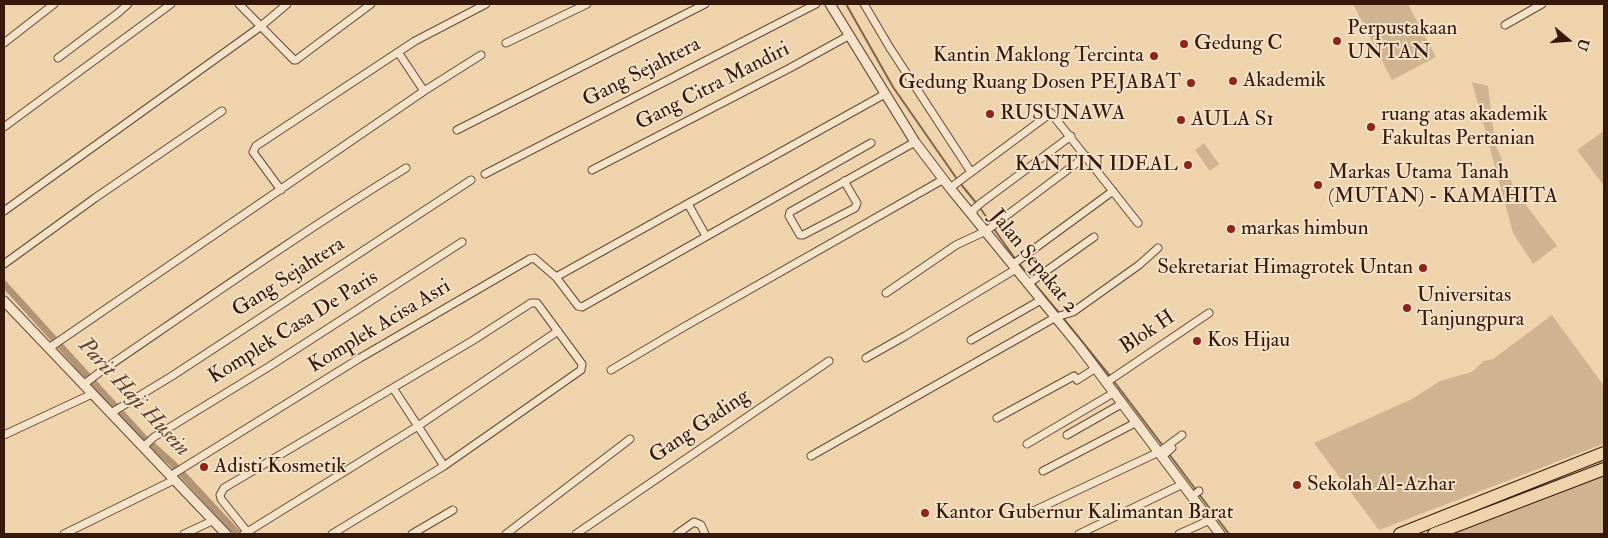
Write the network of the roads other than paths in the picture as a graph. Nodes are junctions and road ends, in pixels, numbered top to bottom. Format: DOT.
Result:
graph roads {
  1 [pos="54,4"];
  2 [pos="128,4"];
  3 [pos="171,4"];
  4 [pos="241,4"];
  5 [pos="286,4"];
  6 [pos="372,4"];
  7 [pos="486,4"];
  8 [pos="587,4"];
  9 [pos="705,4"];
  10 [pos="816,4"];
  11 [pos="830,4"];
  12 [pos="864,4"];
  13 [pos="1542,4"];
  14 [pos="1505,25"];
  15 [pos="260,27"];
  16 [pos="850,35"];
  17 [pos="4,43"];
  18 [pos="506,43"];
  19 [pos="398,52"];
  20 [pos="481,55"];
  21 [pos="58,58"];
  22 [pos="424,91"];
  23 [pos="885,94"];
  24 [pos="222,111"];
  25 [pos="4,127"];
  26 [pos="457,130"];
  27 [pos="1071,136"];
  28 [pos="871,142"];
  29 [pos="915,142"];
  30 [pos="1086,156"];
  31 [pos="406,168"];
  32 [pos="592,170"];
  33 [pos="971,172"];
  34 [pos="485,174"];
  35 [pos="944,179"];
  36 [pos="471,180"];
  37 [pos="844,181"];
  38 [pos="955,184"];
  39 [pos="281,190"];
  40 [pos="1113,191"];
  41 [pos="688,204"];
  42 [pos="4,211"];
  43 [pos="973,212"];
  44 [pos="1138,223"];
  45 [pos="988,230"];
  46 [pos="706,236"];
  47 [pos="1094,237"];
  48 [pos="462,242"];
  49 [pos="1158,248"];
  50 [pos="4,264"];
  51 [pos="1015,265"];
  52 [pos="556,277"];
  53 [pos="1032,281"];
  54 [pos="886,293"];
  55 [pos="1042,300"];
  56 [pos="5,304"];
  57 [pos="1209,313"];
  58 [pos="1062,315"];
  59 [pos="558,331"];
  60 [pos="971,340"];
  61 [pos="50,347"];
  62 [pos="866,358"];
  63 [pos="829,361"];
  64 [pos="1096,368"];
  65 [pos="611,370"];
  66 [pos="1108,381"];
  67 [pos="84,384"];
  68 [pos="393,388"];
  69 [pos="1115,392"];
  70 [pos="92,394"];
  71 [pos="1122,403"];
  72 [pos="113,412"];
  73 [pos="997,418"];
  74 [pos="1137,422"];
  75 [pos="418,426"];
  76 [pos="4,435"];
  77 [pos="1067,435"];
  78 [pos="1182,435"];
  79 [pos="630,439"];
  80 [pos="1027,444"];
  81 [pos="145,446"];
  82 [pos="1166,450"];
  83 [pos="1604,453"];
  84 [pos="811,456"];
  85 [pos="444,466"];
  86 [pos="1604,470"];
  87 [pos="1043,471"];
  88 [pos="173,476"];
  89 [pos="1183,484"];
  90 [pos="453,510"];
  91 [pos="1027,514"];
  92 [pos="1210,520"];
  93 [pos="212,521"];
  94 [pos="246,533"];
  95 [pos="64,534"];
  96 [pos="184,534"];
  97 [pos="226,534"];
  98 [pos="332,534"];
  99 [pos="412,534"];
  100 [pos="506,534"];
  101 [pos="576,534"];
  102 [pos="677,534"];
  103 [pos="705,534"];
  104 [pos="1079,534"];
  105 [pos="1179,534"];
  106 [pos="1220,534"];
  107 [pos="1400,534"];
  108 [pos="1434,534"];
  1 -- 17 [label="street"];
  2 -- 21 [label="street"];
  3 -- 25 [label="street"];
  4 -- 15 [label="street"];
  5 -- 15 [label="street"];
  6 -- 15 [label="street"];
  7 -- 19 [label="street"];
  8 -- 18 [label="street"];
  9 -- 26 [label="street"];
  10 -- 34 [label="street, Gang Sejahtera"];
  11 -- 16 [label="street, Jalan Sepakat 2"];
  12 -- 33 [label="street"];
  13 -- 14 [label="street"];
  15 -- 42 [label="street"];
  16 -- 23 [label="street, Jalan Sepakat 2"];
  16 -- 32 [label="street, Gang Citra Mandiri"];
  19 -- 22 [label="street"];
  19 -- 39 [label="street"];
  20 -- 22 [label="street"];
  22 -- 39 [label="street"];
  23 -- 29 [label="street, Jalan Sepakat 2"];
  23 -- 41 [label="street"];
  24 -- 50 [label="street"];
  27 -- 30 [label="street"];
  27 -- 33 [label="street"];
  27 -- 43 [label="street"];
  28 -- 46 [label="street"];
  29 -- 35 [label="street, Jalan Sepakat 2"];
  29 -- 37 [label="street"];
  30 -- 40 [label="street"];
  30 -- 45 [label="street"];
  31 -- 67 [label="street"];
  33 -- 38 [label="street"];
  35 -- 38 [label="street, Jalan Sepakat 2"];
  35 -- 65 [label="street"];
  36 -- 72 [label="street, Gang Sejahtera"];
  37 -- 37 [label="street"];
  38 -- 43 [label="street, Jalan Sepakat 2"];
  39 -- 61 [label="street"];
  40 -- 44 [label="street"];
  40 -- 51 [label="street"];
  41 -- 46 [label="street"];
  41 -- 52 [label="street"];
  43 -- 45 [label="street, Jalan Sepakat 2"];
  45 -- 51 [label="street, Jalan Sepakat 2"];
  45 -- 54 [label="street"];
  46 -- 52 [label="street, Komplek Acisa Asri"];
  47 -- 53 [label="street"];
  48 -- 81 [label="street, Komplek Casa De Paris"];
  49 -- 58 [label="street"];
  51 -- 53 [label="street, Jalan Sepakat 2"];
  51 -- 62 [label="street"];
  52 -- 88 [label="street, Komplek Acisa Asri"];
  53 -- 55 [label="street, Jalan Sepakat 2"];
  55 -- 58 [label="street, Jalan Sepakat 2"];
  55 -- 60 [label="street"];
  56 -- 61 [label="street"];
  57 -- 66 [label="street, Blok H"];
  58 -- 64 [label="street, Jalan Sepakat 2"];
  58 -- 84 [label="street"];
  59 -- 68 [label="street"];
  59 -- 75 [label="street"];
  59 -- 85 [label="street"];
  61 -- 67 [label="street"];
  63 -- 101 [label="street, Gang Gading"];
  64 -- 66 [label="street, Jalan Sepakat 2"];
  64 -- 73 [label="street"];
  66 -- 69 [label="street, Jalan Sepakat 2"];
  67 -- 70 [label="street"];
  68 -- 75 [label="street"];
  68 -- 94 [label="street"];
  69 -- 71 [label="street, Jalan Sepakat 2"];
  69 -- 80 [label="street"];
  70 -- 72 [label="street"];
  70 -- 76 [label="street"];
  71 -- 74 [label="street, Jalan Sepakat 2"];
  71 -- 77 [label="street"];
  72 -- 81 [label="street"];
  74 -- 82 [label="street, Jalan Sepakat 2"];
  74 -- 87 [label="street"];
  75 -- 85 [label="street"];
  75 -- 94 [label="street"];
  78 -- 82 [label="street"];
  79 -- 100 [label="street"];
  81 -- 88 [label="street"];
  82 -- 89 [label="street, Jalan Sepakat 2"];
  82 -- 91 [label="street"];
  83 -- 107 [label="highway"];
  85 -- 98 [label="street"];
  86 -- 108 [label="highway"];
  88 -- 93 [label="street"];
  88 -- 95 [label="street"];
  89 -- 92 [label="street, Jalan Sepakat 2"];
  89 -- 104 [label="street"];
  90 -- 99 [label="street"];
  92 -- 105 [label="street"];
  92 -- 106 [label="street, Jalan Sepakat 2"];
  93 -- 96 [label="street"];
  93 -- 97 [label="street"];
  102 -- 103 [label="street"];
}
